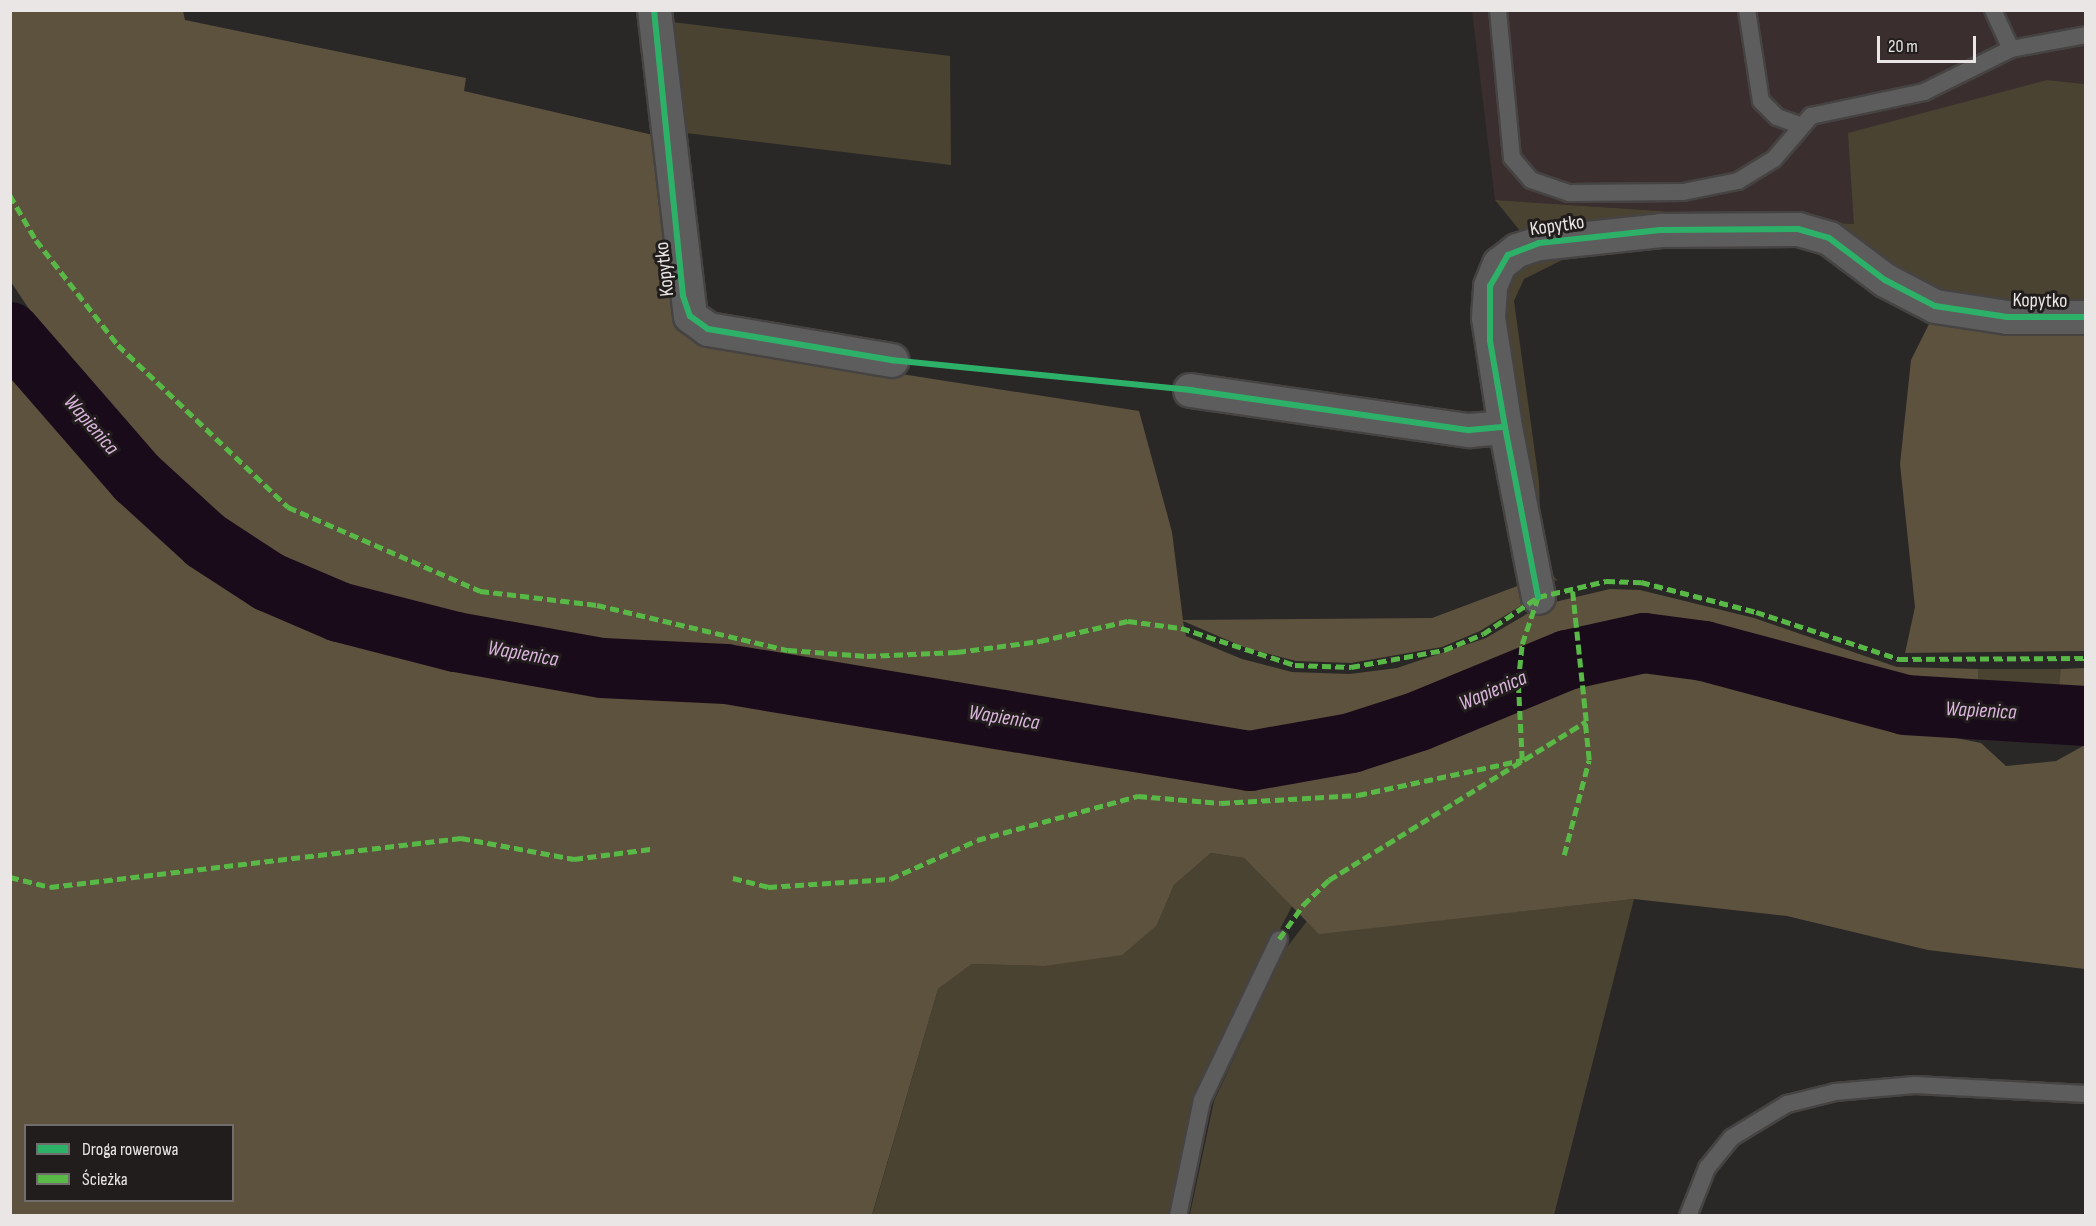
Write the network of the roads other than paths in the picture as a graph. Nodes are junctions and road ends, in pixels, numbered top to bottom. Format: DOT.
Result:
graph roads {
  1 [pos="654,10"];
  2 [pos="1497,10"];
  3 [pos="1747,10"];
  4 [pos="1993,10"];
  5 [pos="2085,34"];
  6 [pos="2011,49"];
  7 [pos="1799,125"];
  8 [pos="2085,317"];
  9 [pos="891,360"];
  10 [pos="1190,390"];
  11 [pos="1505,427"];
  12 [pos="1538,597"];
  13 [pos="1280,939"];
  14 [pos="2085,1094"];
  15 [pos="1178,1215"];
  16 [pos="1688,1215"];
  1 -- 9 [label="street, Kopytko"];
  2 -- 7 [label="lane"];
  3 -- 7 [label="lane"];
  4 -- 6 [label="lane"];
  5 -- 6 [label="lane"];
  6 -- 7 [label="lane"];
  8 -- 11 [label="street, Kopytko"];
  10 -- 11 [label="street"];
  11 -- 12 [label="street, Kopytko"];
  13 -- 15 [label="lane"];
  14 -- 16 [label="lane"];
}
